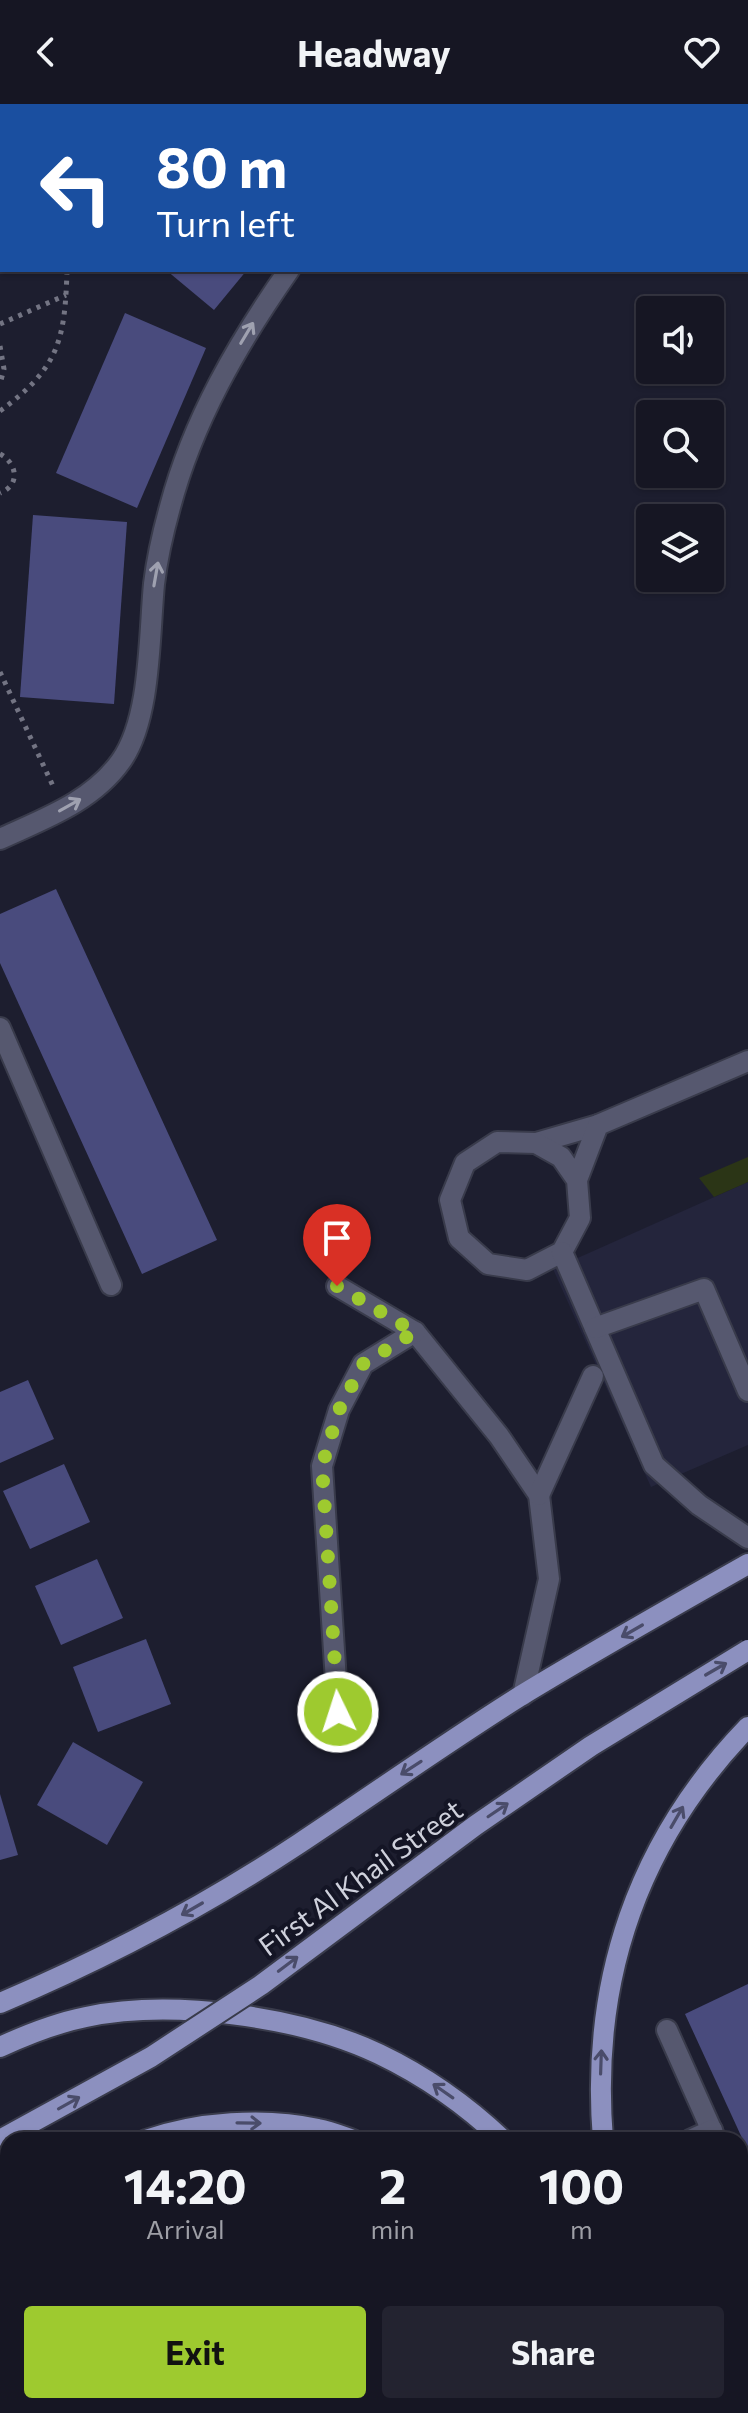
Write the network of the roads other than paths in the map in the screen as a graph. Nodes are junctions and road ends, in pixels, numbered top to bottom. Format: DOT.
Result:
graph roads {
  1 [pos="288,272"];
  2 [pos="0,839"];
  3 [pos="0,1028"];
  4 [pos="748,1061"];
  5 [pos="598,1125"];
  6 [pos="536,1143"];
  7 [pos="577,1180"];
  8 [pos="562,1252"];
  9 [pos="111,1285"];
  10 [pos="337,1286"];
  11 [pos="595,1328"];
  12 [pos="415,1332"];
  13 [pos="593,1376"];
  14 [pos="748,1391"];
  15 [pos="539,1495"];
  16 [pos="748,1538"];
  17 [pos="748,1564"];
  18 [pos="748,1650"];
  19 [pos="523,1695"];
  20 [pos="338,1712"];
  21 [pos="748,1727"];
  22 [pos="0,2003"];
  23 [pos="667,2030"];
  24 [pos="0,2047"];
  25 [pos="15,2132"];
  26 [pos="168,2132"];
  27 [pos="329,2132"];
  28 [pos="494,2132"];
  29 [pos="602,2132"];
  30 [pos="713,2132"];
  2 -- 1 [label="street, one-way"];
  3 -- 9 [label="street"];
  4 -- 5 [label="street"];
  5 -- 6 [label="street"];
  5 -- 7 [label="street"];
  6 -- 7 [label="street"];
  6 -- 8 [label="street"];
  7 -- 8 [label="street"];
  8 -- 11 [label="street"];
  10 -- 12 [label="street"];
  11 -- 14 [label="street"];
  11 -- 16 [label="street"];
  12 -- 15 [label="street"];
  12 -- 20 [label="street"];
  13 -- 15 [label="street"];
  15 -- 19 [label="street"];
  17 -- 19 [label="main road, First Al Khail Street, one-way"];
  25 -- 18 [label="main road, First Al Khail Street, one-way, bridge"];
  19 -- 22 [label="main road, First Al Khail Street, one-way"];
  29 -- 21 [label="main road, one-way"];
  23 -- 30 [label="street"];
  28 -- 24 [label="main road, one-way"];
  26 -- 27 [label="main road, one-way"];
}
